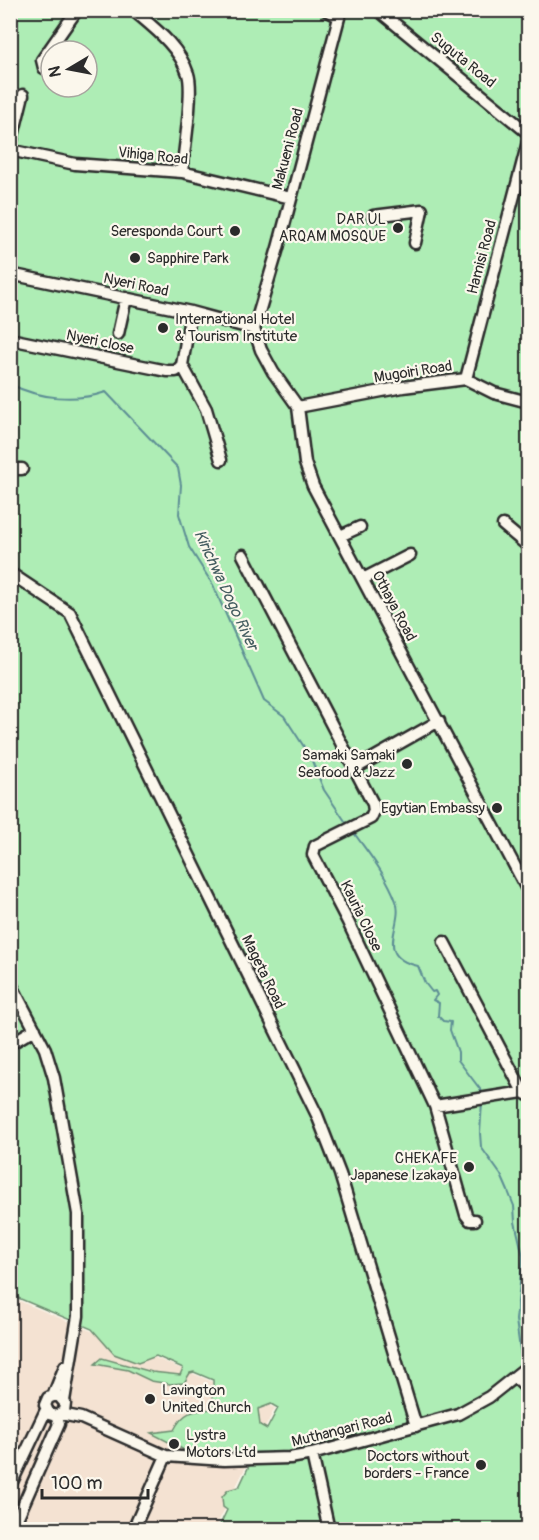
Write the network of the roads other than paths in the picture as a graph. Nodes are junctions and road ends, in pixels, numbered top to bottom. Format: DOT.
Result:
graph roads {
  1 [pos="77,10"];
  2 [pos="133,10"];
  3 [pos="326,10"];
  4 [pos="378,10"];
  5 [pos="340,14"];
  6 [pos="57,39"];
  7 [pos="23,96"];
  8 [pos="528,133"];
  9 [pos="528,142"];
  10 [pos="10,149"];
  11 [pos="182,172"];
  12 [pos="291,198"];
  13 [pos="373,216"];
  14 [pos="415,243"];
  15 [pos="10,274"];
  16 [pos="126,298"];
  17 [pos="191,312"];
  18 [pos="254,329"];
  19 [pos="118,334"];
  20 [pos="10,339"];
  21 [pos="182,366"];
  22 [pos="466,379"];
  23 [pos="527,399"];
  24 [pos="298,407"];
  25 [pos="221,460"];
  26 [pos="503,525"];
  27 [pos="360,527"];
  28 [pos="340,536"];
  29 [pos="528,546"];
  30 [pos="243,555"];
  31 [pos="410,555"];
  32 [pos="10,573"];
  33 [pos="363,579"];
  34 [pos="439,721"];
  35 [pos="354,769"];
  36 [pos="528,891"];
  37 [pos="444,942"];
  38 [pos="10,982"];
  39 [pos="35,1029"];
  40 [pos="10,1044"];
  41 [pos="526,1093"];
  42 [pos="435,1106"];
  43 [pos="475,1220"];
  44 [pos="70,1354"];
  45 [pos="528,1366"];
  46 [pos="516,1378"];
  47 [pos="528,1390"];
  48 [pos="53,1395"];
  49 [pos="62,1409"];
  50 [pos="46,1410"];
  51 [pos="416,1426"];
  52 [pos="312,1455"];
  53 [pos="166,1456"];
  54 [pos="10,1486"];
  55 [pos="12,1530"];
  56 [pos="133,1530"];
  57 [pos="329,1530"];
  1 -- 6 [label="street"];
  2 -- 11 [label="street"];
  3 -- 5 [label="street"];
  4 -- 8 [label="street, Suguta Road"];
  5 -- 12 [label="street, Makueni Road"];
  7 -- 10 [label="street"];
  9 -- 22 [label="street, Hamisi Road"];
  10 -- 11 [label="street, Vihiga Road"];
  11 -- 12 [label="street, Vihiga Road"];
  12 -- 18 [label="street, Makueni Road"];
  13 -- 14 [label="street"];
  15 -- 16 [label="street, Nyeri Road"];
  16 -- 17 [label="street, Nyeri Road"];
  16 -- 19 [label="street"];
  17 -- 18 [label="street, Nyeri Road"];
  17 -- 21 [label="street"];
  18 -- 24 [label="street, Othaya Road"];
  20 -- 21 [label="street, Nyeri close"];
  21 -- 25 [label="street"];
  22 -- 23 [label="street, Mugoiri Road"];
  22 -- 24 [label="street, Mugoiri Road"];
  24 -- 28 [label="street, Othaya Road"];
  26 -- 29 [label="street"];
  27 -- 28 [label="street"];
  28 -- 33 [label="street, Othaya Road"];
  30 -- 35 [label="street, Kauria Close"];
  31 -- 33 [label="street"];
  32 -- 51 [label="street, Mageta Road"];
  33 -- 34 [label="street, Othaya Road"];
  34 -- 35 [label="street"];
  34 -- 36 [label="street, Othaya Road"];
  35 -- 42 [label="street, Kauria Close"];
  37 -- 41 [label="street"];
  38 -- 39 [label="street"];
  39 -- 40 [label="street"];
  39 -- 44 [label="street"];
  41 -- 42 [label="street"];
  42 -- 43 [label="street, Kauria Close"];
  44 -- 48 [label="street"];
  44 -- 49 [label="street"];
  45 -- 46 [label="street, Muthangari Road"];
  46 -- 47 [label="street"];
  46 -- 51 [label="street, Muthangari Road"];
  48 -- 49 [label="street"];
  48 -- 50 [label="street"];
  49 -- 50 [label="street"];
  49 -- 53 [label="street, Muthangari Road"];
  49 -- 55 [label="street"];
  50 -- 54 [label="street"];
  51 -- 52 [label="street, Muthangari Road"];
  52 -- 53 [label="street, Muthangari Road"];
  52 -- 57 [label="street"];
  53 -- 56 [label="street"];
}
